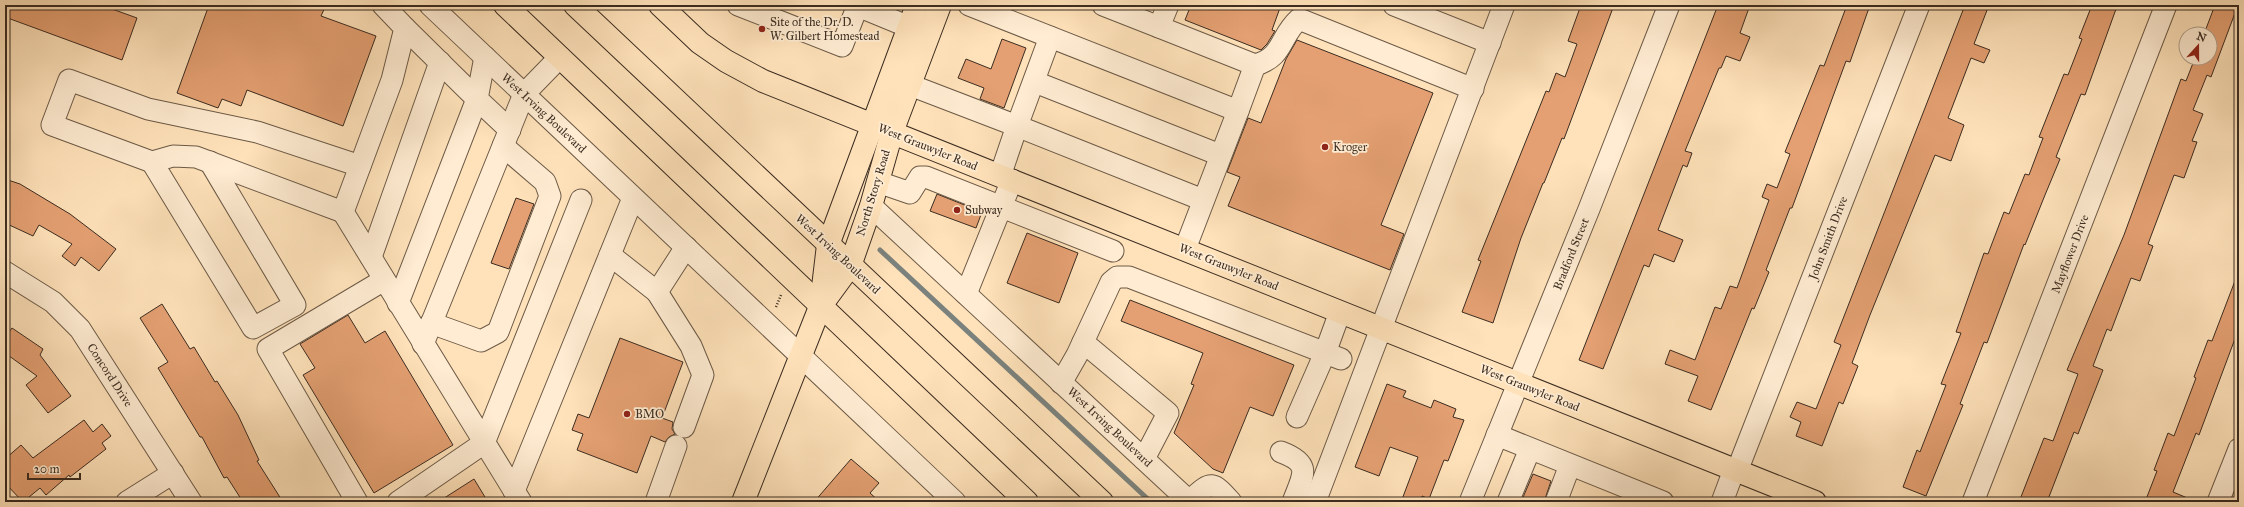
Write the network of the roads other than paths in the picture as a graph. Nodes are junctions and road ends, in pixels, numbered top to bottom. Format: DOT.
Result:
graph roads {
  1 [pos="430,5"];
  2 [pos="505,5"];
  3 [pos="575,5"];
  4 [pos="660,5"];
  5 [pos="738,5"];
  6 [pos="917,5"];
  7 [pos="940,5"];
  8 [pos="969,5"];
  9 [pos="1103,5"];
  10 [pos="1168,5"];
  11 [pos="1394,5"];
  12 [pos="1504,5"];
  13 [pos="1669,5"];
  14 [pos="1919,5"];
  15 [pos="2166,5"];
  16 [pos="858,6"];
  17 [pos="391,7"];
  18 [pos="909,27"];
  19 [pos="1160,27"];
  20 [pos="405,28"];
  21 [pos="1050,37"];
  22 [pos="1490,43"];
  23 [pos="485,57"];
  24 [pos="560,57"];
  25 [pos="440,62"];
  26 [pos="1254,65"];
  27 [pos="1034,82"];
  28 [pos="910,86"];
  29 [pos="1473,89"];
  30 [pos="524,94"];
  31 [pos="476,99"];
  32 [pos="1238,111"];
  33 [pos="1017,126"];
  34 [pos="882,129"];
  35 [pos="506,138"];
  36 [pos="1220,155"];
  37 [pos="152,162"];
  38 [pos="210,162"];
  39 [pos="360,166"];
  40 [pos="1006,178"];
  41 [pos="878,182"];
  42 [pos="633,198"];
  43 [pos="581,200"];
  44 [pos="1203,200"];
  45 [pos="871,206"];
  46 [pos="1001,206"];
  47 [pos="343,212"];
  48 [pos="1123,225"];
  49 [pos="828,245"];
  50 [pos="686,247"];
  51 [pos="1184,249"];
  52 [pos="1113,251"];
  53 [pos="610,255"];
  54 [pos="371,257"];
  55 [pos="850,266"];
  56 [pos="5,272"];
  57 [pos="1117,277"];
  58 [pos="384,280"];
  59 [pos="657,292"];
  60 [pos="966,294"];
  61 [pos="398,303"];
  62 [pos="820,307"];
  63 [pos="1340,312"];
  64 [pos="431,323"];
  65 [pos="1382,329"];
  66 [pos="1083,342"];
  67 [pos="423,344"];
  68 [pos="801,356"];
  69 [pos="1333,356"];
  70 [pos="1061,383"];
  71 [pos="1518,383"];
  72 [pos="1297,417"];
  73 [pos="684,426"];
  74 [pos="1497,435"];
  75 [pos="484,443"];
  76 [pos="676,446"];
  77 [pos="1530,449"];
  78 [pos="2239,449"];
  79 [pos="1280,452"];
  80 [pos="1144,459"];
  81 [pos="1570,465"];
  82 [pos="1735,470"];
  83 [pos="173,473"];
  84 [pos="517,496"];
  85 [pos="1189,501"];
  86 [pos="127,502"];
  87 [pos="191,502"];
  88 [pos="357,502"];
  89 [pos="398,502"];
  90 [pos="656,502"];
  91 [pos="743,502"];
  92 [pos="955,502"];
  93 [pos="1027,502"];
  94 [pos="1102,502"];
  95 [pos="1231,502"];
  96 [pos="1293,502"];
  97 [pos="1315,502"];
  98 [pos="1470,502"];
  99 [pos="1508,502"];
  100 [pos="1556,502"];
  101 [pos="1663,502"];
  102 [pos="1722,502"];
  103 [pos="1815,502"];
  104 [pos="1973,502"];
  105 [pos="2218,502"];
  1 -- 23 [label="street, West Irving Boulevard"];
  2 -- 24 [label="main road"];
  3 -- 49 [label="main road, West Irving Boulevard"];
  4 -- 34 [label="main road, West Grauwyler Road"];
  5 -- 16 [label="street"];
  6 -- 18 [label="main road, North Story Road"];
  7 -- 28 [label="main road, North Story Road"];
  8 -- 21 [label="street"];
  9 -- 19 [label="street"];
  10 -- 19 [label="street"];
  11 -- 22 [label="street"];
  12 -- 22 [label="street"];
  13 -- 71 [label="street, Bradford Street"];
  14 -- 82 [label="street, John Smith Drive"];
  15 -- 104 [label="street, Mayflower Drive"];
  16 -- 18 [label="street"];
  17 -- 20 [label="street"];
  18 -- 34 [label="main road, North Story Road"];
  19 -- 26 [label="street"];
  20 -- 25 [label="street"];
  20 -- 39 [label="street"];
  21 -- 27 [label="street"];
  21 -- 32 [label="street"];
  22 -- 29 [label="street"];
  23 -- 30 [label="street, West Irving Boulevard"];
  23 -- 31 [label="street"];
  24 -- 30 [label="street"];
  24 -- 62 [label="main road"];
  25 -- 31 [label="street"];
  25 -- 54 [label="street"];
  26 -- 29 [label="street"];
  26 -- 32 [label="street"];
  27 -- 33 [label="street"];
  27 -- 36 [label="street"];
  28 -- 33 [label="street"];
  28 -- 34 [label="main road, North Story Road"];
  29 -- 65 [label="street"];
  30 -- 35 [label="street"];
  30 -- 42 [label="street, West Irving Boulevard"];
  31 -- 35 [label="street"];
  31 -- 61 [label="street"];
  32 -- 36 [label="street"];
  33 -- 40 [label="street"];
  33 -- 44 [label="street"];
  34 -- 40 [label="main road, West Grauwyler Road"];
  34 -- 41 [label="main road, North Story Road"];
  34 -- 49 [label="main road, North Story Road"];
  35 -- 64 [label="street"];
  35 -- 64 [label="street"];
  36 -- 44 [label="street"];
  37 -- 38 [label="street"];
  37 -- 38 [label="street"];
  37 -- 39 [label="street"];
  38 -- 47 [label="street"];
  39 -- 47 [label="street"];
  40 -- 46 [label="street"];
  40 -- 48 [label="main road, West Grauwyler Road"];
  41 -- 45 [label="main road, North Story Road"];
  41 -- 46 [label="street"];
  42 -- 50 [label="street, West Irving Boulevard"];
  42 -- 53 [label="street"];
  43 -- 75 [label="street"];
  44 -- 51 [label="street"];
  45 -- 55 [label="main road, North Story Road"];
  45 -- 60 [label="street, West Irving Boulevard"];
  46 -- 52 [label="street"];
  46 -- 60 [label="street"];
  47 -- 54 [label="street"];
  48 -- 51 [label="main road, West Grauwyler Road"];
  48 -- 52 [label="street"];
  49 -- 55 [label="main road, West Irving Boulevard"];
  49 -- 62 [label="main road, North Story Road"];
  50 -- 59 [label="street"];
  50 -- 68 [label="street, West Irving Boulevard"];
  51 -- 63 [label="main road, West Grauwyler Road"];
  52 -- 57 [label="street"];
  53 -- 59 [label="street"];
  53 -- 84 [label="street"];
  54 -- 58 [label="street"];
  55 -- 62 [label="main road, North Story Road"];
  55 -- 94 [label="main road, West Irving Boulevard"];
  56 -- 83 [label="street, Concord Drive"];
  57 -- 66 [label="street"];
  57 -- 69 [label="street"];
  58 -- 61 [label="street"];
  58 -- 88 [label="street"];
  59 -- 73 [label="street"];
  60 -- 70 [label="street, West Irving Boulevard"];
  61 -- 67 [label="street"];
  62 -- 68 [label="main road, North Story Road"];
  62 -- 93 [label="main road"];
  63 -- 65 [label="main road, West Grauwyler Road"];
  63 -- 69 [label="street"];
  64 -- 67 [label="street"];
  65 -- 71 [label="main road, West Grauwyler Road"];
  65 -- 97 [label="street"];
  66 -- 70 [label="street"];
  66 -- 80 [label="street"];
  67 -- 75 [label="street"];
  68 -- 91 [label="main road, North Story Road"];
  68 -- 92 [label="street, West Irving Boulevard"];
  69 -- 72 [label="street"];
  70 -- 80 [label="street, West Irving Boulevard"];
  71 -- 74 [label="street, Bradford Street"];
  71 -- 82 [label="main road, West Grauwyler Road"];
  74 -- 77 [label="street"];
  74 -- 98 [label="street, Bradford Street"];
  75 -- 84 [label="street"];
  75 -- 89 [label="street"];
  76 -- 90 [label="street"];
  77 -- 81 [label="street"];
  77 -- 99 [label="street"];
  78 -- 105 [label="street"];
  79 -- 96 [label="street"];
  80 -- 85 [label="street, West Irving Boulevard"];
  81 -- 100 [label="street"];
  81 -- 101 [label="street"];
  82 -- 102 [label="street, John Smith Drive"];
  82 -- 103 [label="main road, West Grauwyler Road"];
  83 -- 86 [label="street"];
  83 -- 87 [label="street, Concord Drive"];
  85 -- 95 [label="street"];
}
